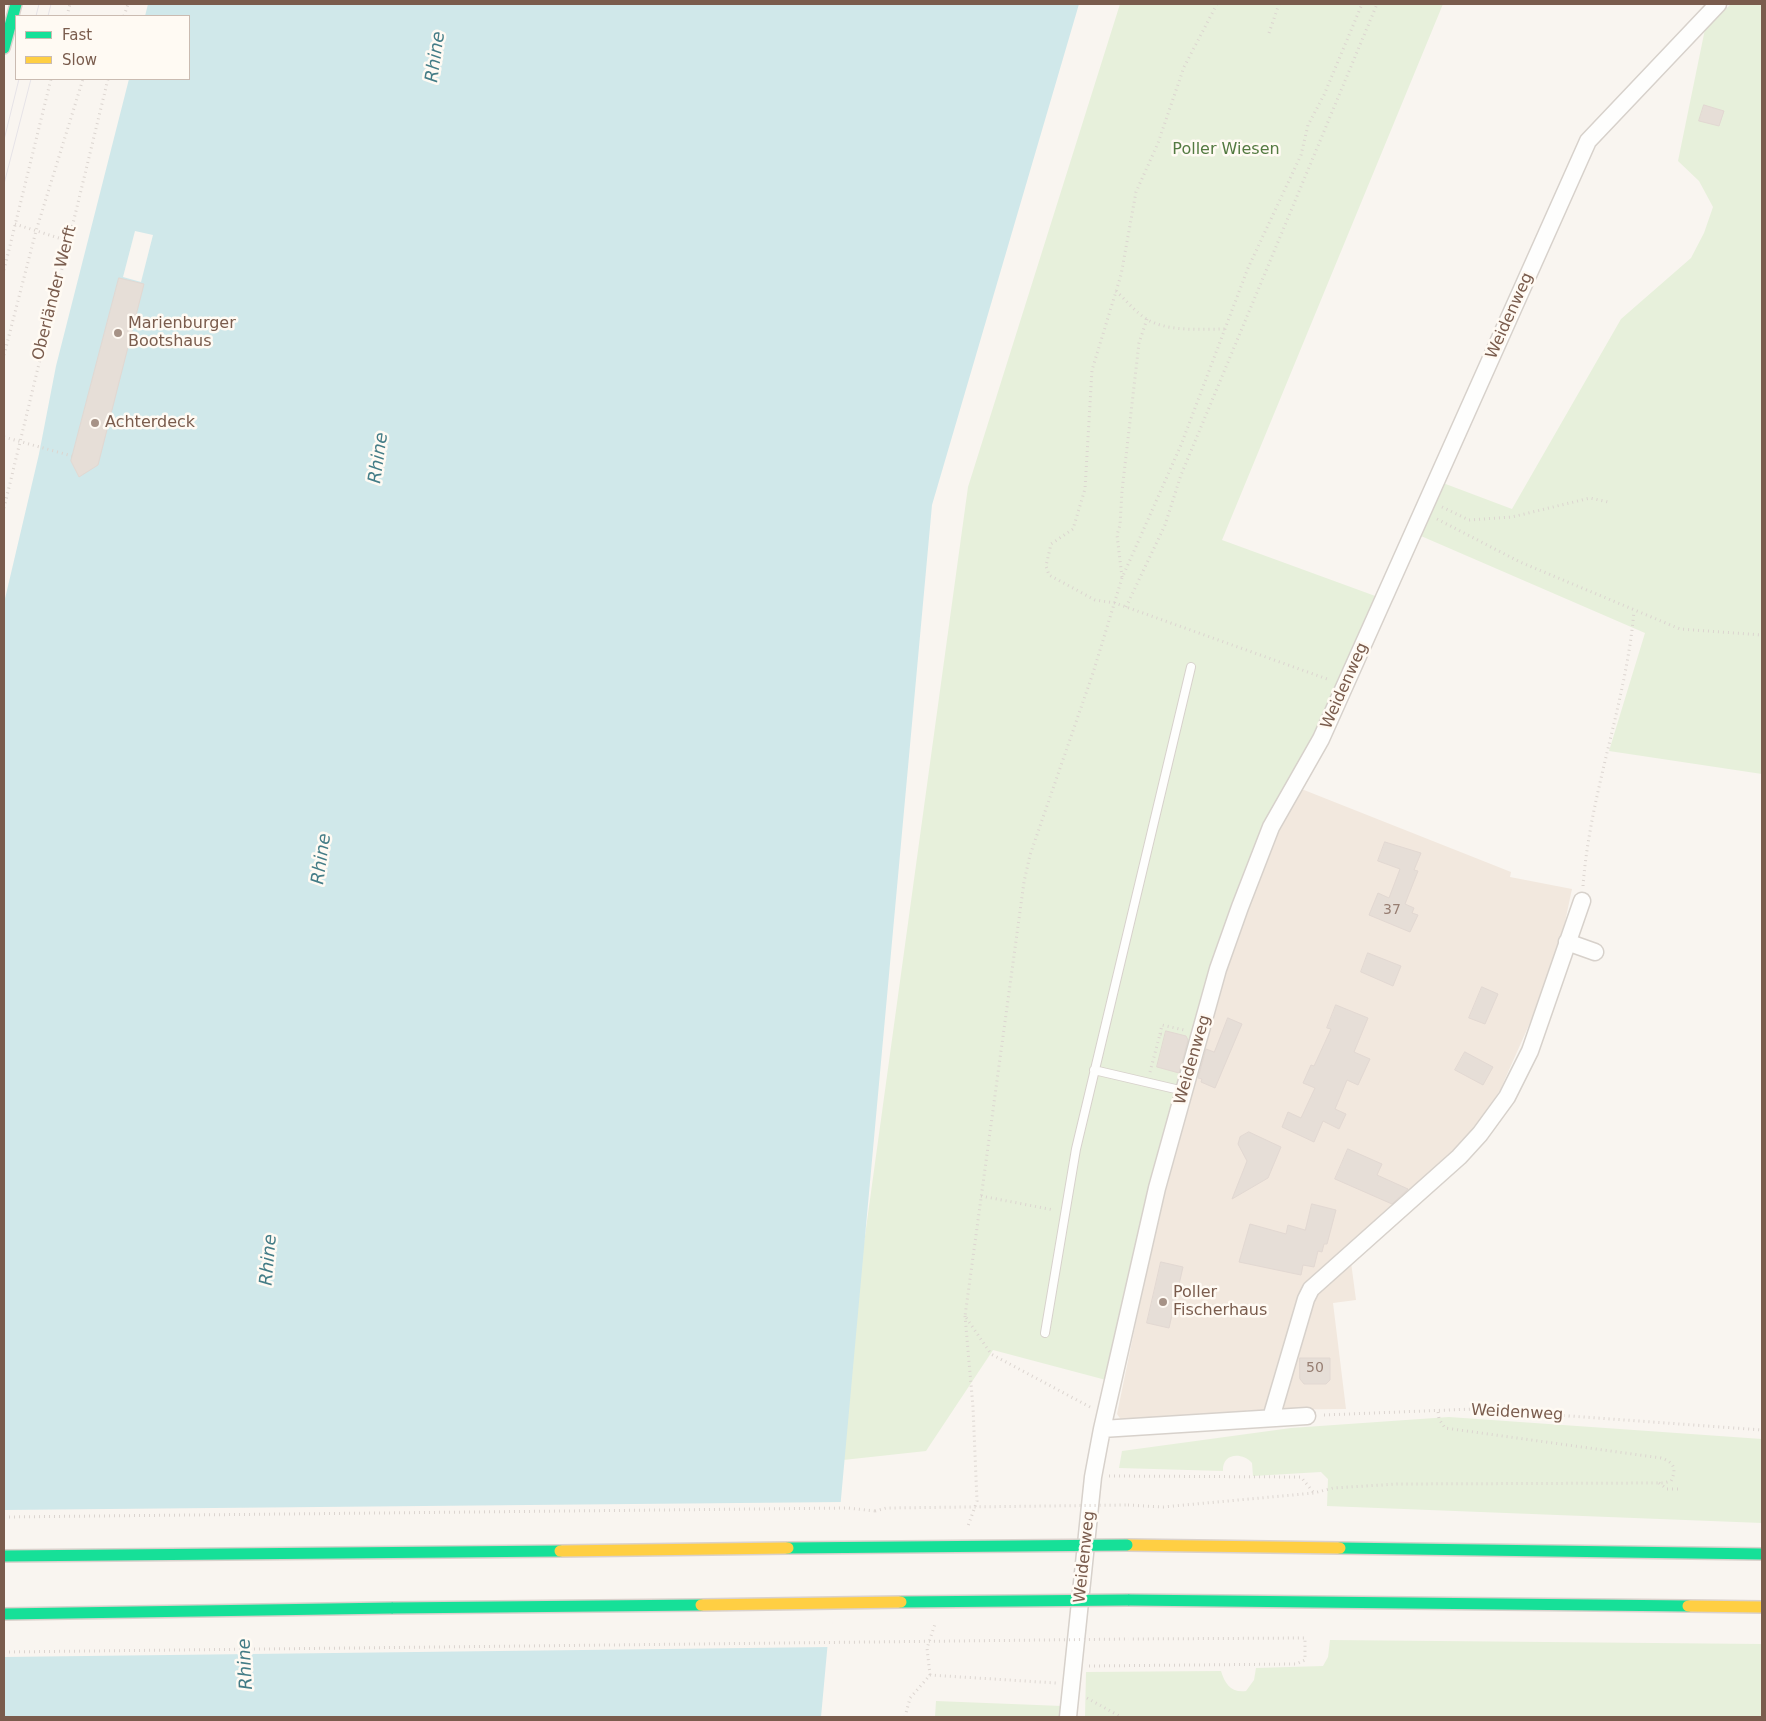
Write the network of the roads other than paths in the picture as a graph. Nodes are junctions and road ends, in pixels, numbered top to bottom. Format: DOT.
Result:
graph roads {
  1 [pos="16,4"];
  2 [pos="1718,4"];
  3 [pos="4,48"];
  4 [pos="1191,667"];
  5 [pos="1582,901"];
  6 [pos="1567,942"];
  7 [pos="1595,952"];
  8 [pos="1094,1070"];
  9 [pos="1184,1091"];
  10 [pos="1045,1333"];
  11 [pos="1307,1416"];
  12 [pos="1271,1418"];
  13 [pos="1104,1422"];
  14 [pos="1762,1554"];
  15 [pos="4,1556"];
  16 [pos="1762,1607"];
  17 [pos="4,1614"];
  18 [pos="1068,1717"];
  1 -- 3 [label="main road"];
  2 -- 9 [label="street, Weidenweg"];
  4 -- 8 [label="lane"];
  5 -- 6 [label="street"];
  6 -- 7 [label="street"];
  6 -- 12 [label="street"];
  8 -- 9 [label="lane"];
  8 -- 10 [label="lane"];
  9 -- 13 [label="street, Weidenweg"];
  11 -- 12 [label="street"];
  12 -- 13 [label="street"];
  13 -- 18 [label="street, Weidenweg"];
  14 -- 15 [label="main road, bridge"];
  16 -- 17 [label="main road, bridge"];
}
